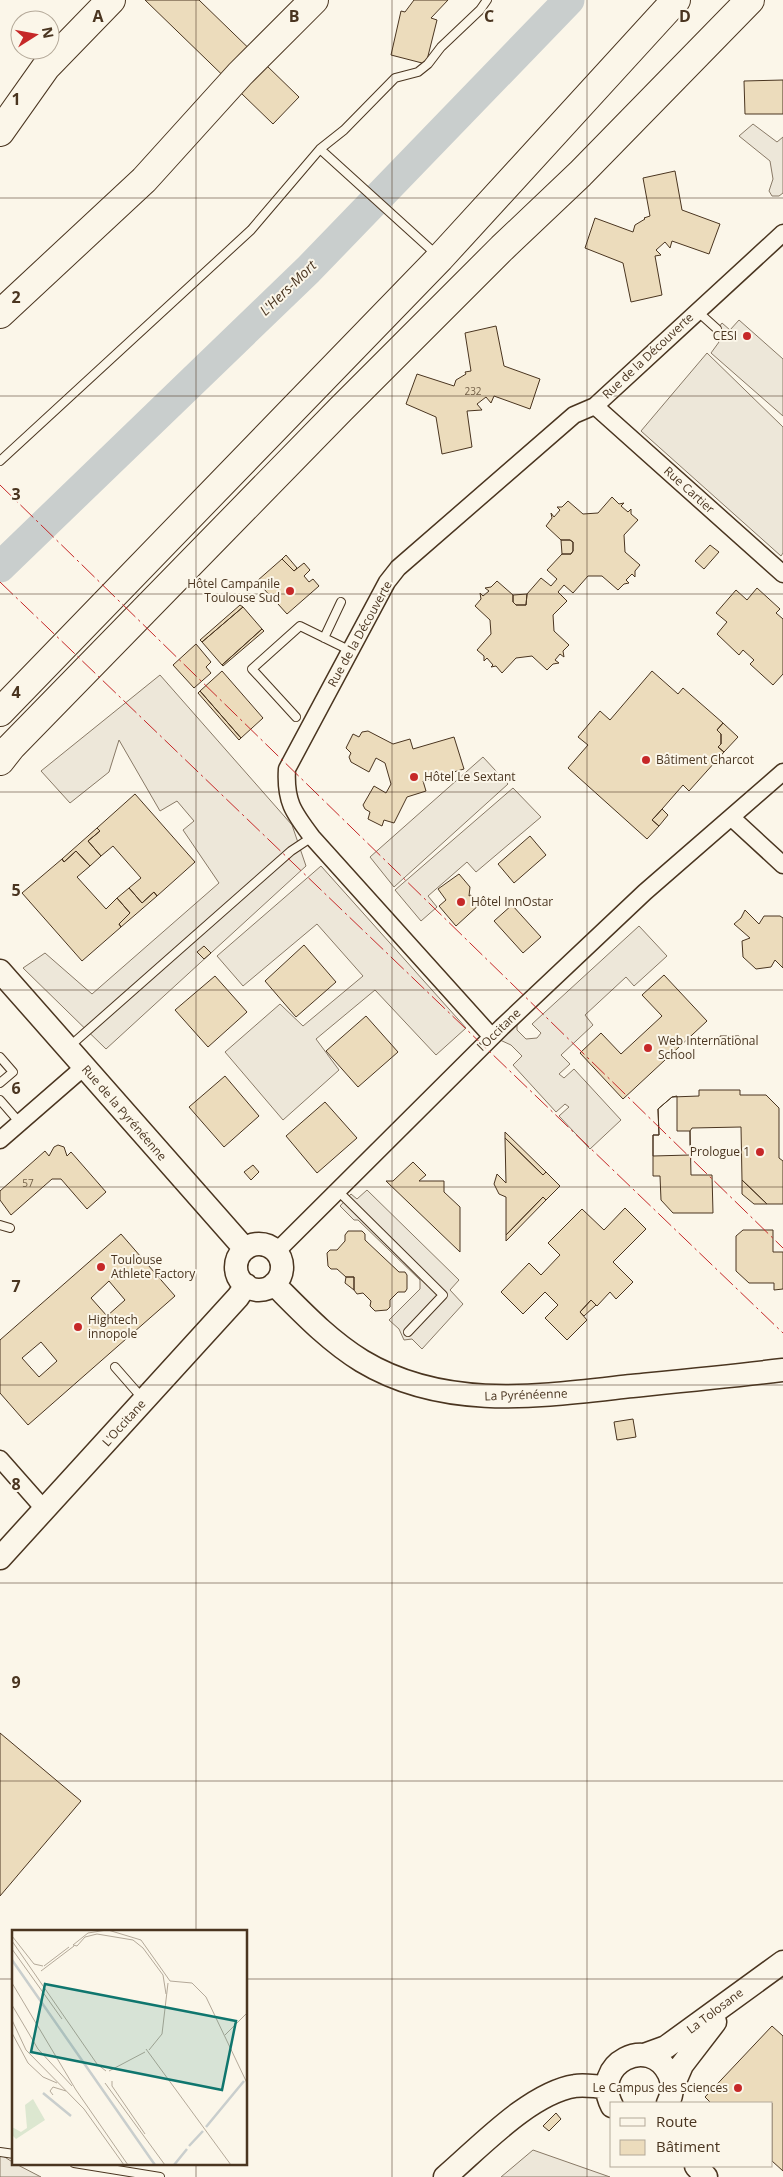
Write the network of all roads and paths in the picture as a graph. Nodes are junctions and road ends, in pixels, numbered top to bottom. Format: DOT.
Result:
graph roads {
  1 [pos="111,0"];
  2 [pos="314,0"];
  3 [pos="487,0"];
  4 [pos="676,0"];
  5 [pos="750,0"];
  6 [pos="0,132"];
  7 [pos="320,149"];
  8 [pos="783,233"];
  9 [pos="440,258"];
  10 [pos="697,311"];
  11 [pos="0,314"];
  12 [pos="717,329"];
  13 [pos="595,406"];
  14 [pos="0,461"];
  15 [pos="783,574"];
  16 [pos="341,602"];
  17 [pos="324,638"];
  18 [pos="350,651"];
  19 [pos="0,712"];
  20 [pos="296,717"];
  21 [pos="0,761"];
  22 [pos="783,772"];
  23 [pos="732,818"];
  24 [pos="312,837"];
  25 [pos="783,865"];
  26 [pos="1,973"];
  27 [pos="501,1032"];
  28 [pos="68,1048"];
  29 [pos="0,1057"];
  30 [pos="84,1067"];
  31 [pos="0,1083"];
  32 [pos="0,1100"];
  33 [pos="20,1123"];
  34 [pos="0,1140"];
  35 [pos="339,1192"];
  36 [pos="0,1225"];
  37 [pos="10,1228"];
  38 [pos="245,1249"];
  39 [pos="276,1252"];
  40 [pos="274,1284"];
  41 [pos="246,1285"];
  42 [pos="408,1332"];
  43 [pos="115,1367"];
  44 [pos="783,1370"];
  45 [pos="144,1400"];
  46 [pos="0,1459"];
  47 [pos="45,1510"];
  48 [pos="0,1558"];
  49 [pos="783,1962"];
  50 [pos="783,1972"];
  51 [pos="644,2055"];
  52 [pos="670,2095"];
  53 [pos="609,2096"];
  54 [pos="80,2164"];
  55 [pos="697,2167"];
  56 [pos="160,2177"];
  57 [pos="445,2177"];
  58 [pos="706,2177"];
  1 -- 6 [label="highway"];
  2 -- 11 [label="highway"];
  3 -- 7 [label="lane"];
  4 -- 9 [label="highway"];
  5 -- 21 [label="highway"];
  7 -- 9 [label="lane"];
  7 -- 14 [label="lane"];
  8 -- 10 [label="street, Rue de la Découverte"];
  9 -- 19 [label="highway"];
  10 -- 12 [label="lane"];
  10 -- 13 [label="street, Rue de la Découverte"];
  13 -- 15 [label="street, Rue Cartier"];
  13 -- 18 [label="street, Rue de la Découverte"];
  16 -- 17 [label="lane"];
  17 -- 18 [label="lane"];
  17 -- 20 [label="lane"];
  18 -- 24 [label="street, Rue de la Découverte"];
  22 -- 23 [label="street, l'Occitane"];
  23 -- 25 [label="street"];
  23 -- 27 [label="street, l'Occitane"];
  24 -- 27 [label="street, Rue de la Découverte"];
  24 -- 28 [label="lane"];
  26 -- 28 [label="street, Rue de la Pyrénéenne"];
  27 -- 35 [label="street, l'Occitane"];
  28 -- 30 [label="street, Rue de la Pyrénéenne"];
  29 -- 31 [label="lane"];
  30 -- 33 [label="street"];
  30 -- 38 [label="street, Rue de la Pyrénéenne"];
  32 -- 33 [label="lane"];
  33 -- 34 [label="street"];
  35 -- 39 [label="street, l'Occitane"];
  35 -- 42 [label="lane"];
  36 -- 37 [label="lane"];
  38 -- 39 [label="street"];
  38 -- 41 [label="street"];
  39 -- 40 [label="street"];
  40 -- 41 [label="street"];
  40 -- 44 [label="street, La Pyrénéenne"];
  41 -- 45 [label="street, L'Occitane"];
  43 -- 45 [label="lane"];
  45 -- 47 [label="street, L'Occitane"];
  46 -- 47 [label="street"];
  47 -- 48 [label="street, L'Occitane"];
  49 -- 51 [label="street, La Tolosane"];
  50 -- 52 [label="street"];
  51 -- 52 [label="street"];
  51 -- 53 [label="street, La Tolosane"];
  53 -- 57 [label="street"];
  54 -- 56 [label="lane"];
  55 -- 58 [label="street"];
}
